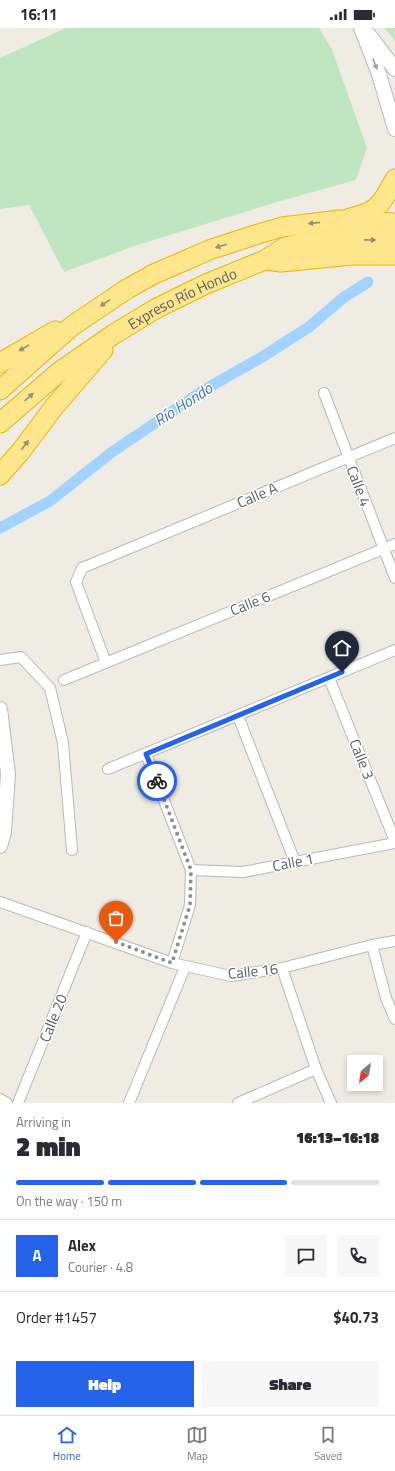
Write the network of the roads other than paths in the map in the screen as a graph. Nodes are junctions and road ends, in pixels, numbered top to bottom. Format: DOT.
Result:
graph roads {
  1 [pos="363,28"];
  2 [pos="395,69"];
  3 [pos="395,129"];
  4 [pos="395,179"];
  5 [pos="340,220"];
  6 [pos="395,223"];
  7 [pos="395,240"];
  8 [pos="395,255"];
  9 [pos="265,260"];
  10 [pos="72,326"];
  11 [pos="114,334"];
  12 [pos="0,363"];
  13 [pos="0,390"];
  14 [pos="324,393"];
  15 [pos="0,423"];
  16 [pos="395,438"];
  17 [pos="348,457"];
  18 [pos="0,475"];
  19 [pos="395,544"];
  20 [pos="383,549"];
  21 [pos="395,578"];
  22 [pos="395,650"];
  23 [pos="0,660"];
  24 [pos="106,663"];
  25 [pos="329,678"];
  26 [pos="64,680"];
  27 [pos="0,709"];
  28 [pos="238,716"];
  29 [pos="146,754"];
  30 [pos="108,769"];
  31 [pos="395,842"];
  32 [pos="0,846"];
  33 [pos="72,850"];
  34 [pos="295,862"];
  35 [pos="191,870"];
  36 [pos="0,902"];
  37 [pos="88,932"];
  38 [pos="395,941"];
  39 [pos="372,945"];
  40 [pos="172,963"];
  41 [pos="185,966"];
  42 [pos="282,968"];
  43 [pos="395,1019"];
  44 [pos="316,1069"];
  45 [pos="0,1099"];
  46 [pos="7,1103"];
  47 [pos="18,1103"];
  48 [pos="129,1103"];
  49 [pos="238,1103"];
  50 [pos="330,1103"];
  1 -- 2 [label="main road"];
  1 -- 3 [label="main road, one-way"];
  4 -- 5 [label="highway"];
  5 -- 6 [label="highway, Expreso Río Hondo"];
  5 -- 10 [label="highway, Expreso Río Hondo, one-way"];
  9 -- 7 [label="highway, one-way"];
  8 -- 9 [label="highway, Expreso Río Hondo"];
  9 -- 11 [label="highway, Expreso Río Hondo"];
  10 -- 12 [label="highway, one-way"];
  10 -- 13 [label="highway, Expreso Río Hondo"];
  15 -- 11 [label="highway, Expreso Río Hondo, one-way"];
  18 -- 11 [label="highway, one-way"];
  14 -- 17 [label="street, Calle 4"];
  16 -- 17 [label="street, Calle A"];
  17 -- 20 [label="street, Calle 4"];
  17 -- 24 [label="street, Calle A"];
  19 -- 20 [label="street, Calle 6"];
  20 -- 21 [label="street, Calle 4"];
  20 -- 24 [label="street, Calle 6"];
  22 -- 25 [label="street"];
  23 -- 33 [label="street"];
  24 -- 26 [label="street, Calle 6"];
  25 -- 28 [label="street"];
  25 -- 31 [label="street, Calle 3"];
  27 -- 32 [label="main road"];
  28 -- 29 [label="street"];
  28 -- 34 [label="street"];
  29 -- 30 [label="street"];
  29 -- 35 [label="street"];
  31 -- 34 [label="street, Calle 1"];
  34 -- 35 [label="street, Calle 1"];
  35 -- 40 [label="street"];
  36 -- 37 [label="street, Calle 16"];
  37 -- 40 [label="street, Calle 16"];
  37 -- 47 [label="street, Calle 20"];
  38 -- 39 [label="street, Calle 16"];
  39 -- 42 [label="street, Calle 16"];
  39 -- 43 [label="street"];
  40 -- 41 [label="street, Calle 16"];
  41 -- 42 [label="street, Calle 16"];
  41 -- 48 [label="street"];
  42 -- 44 [label="street"];
  44 -- 49 [label="street"];
  44 -- 50 [label="street"];
  45 -- 46 [label="street"];
}
